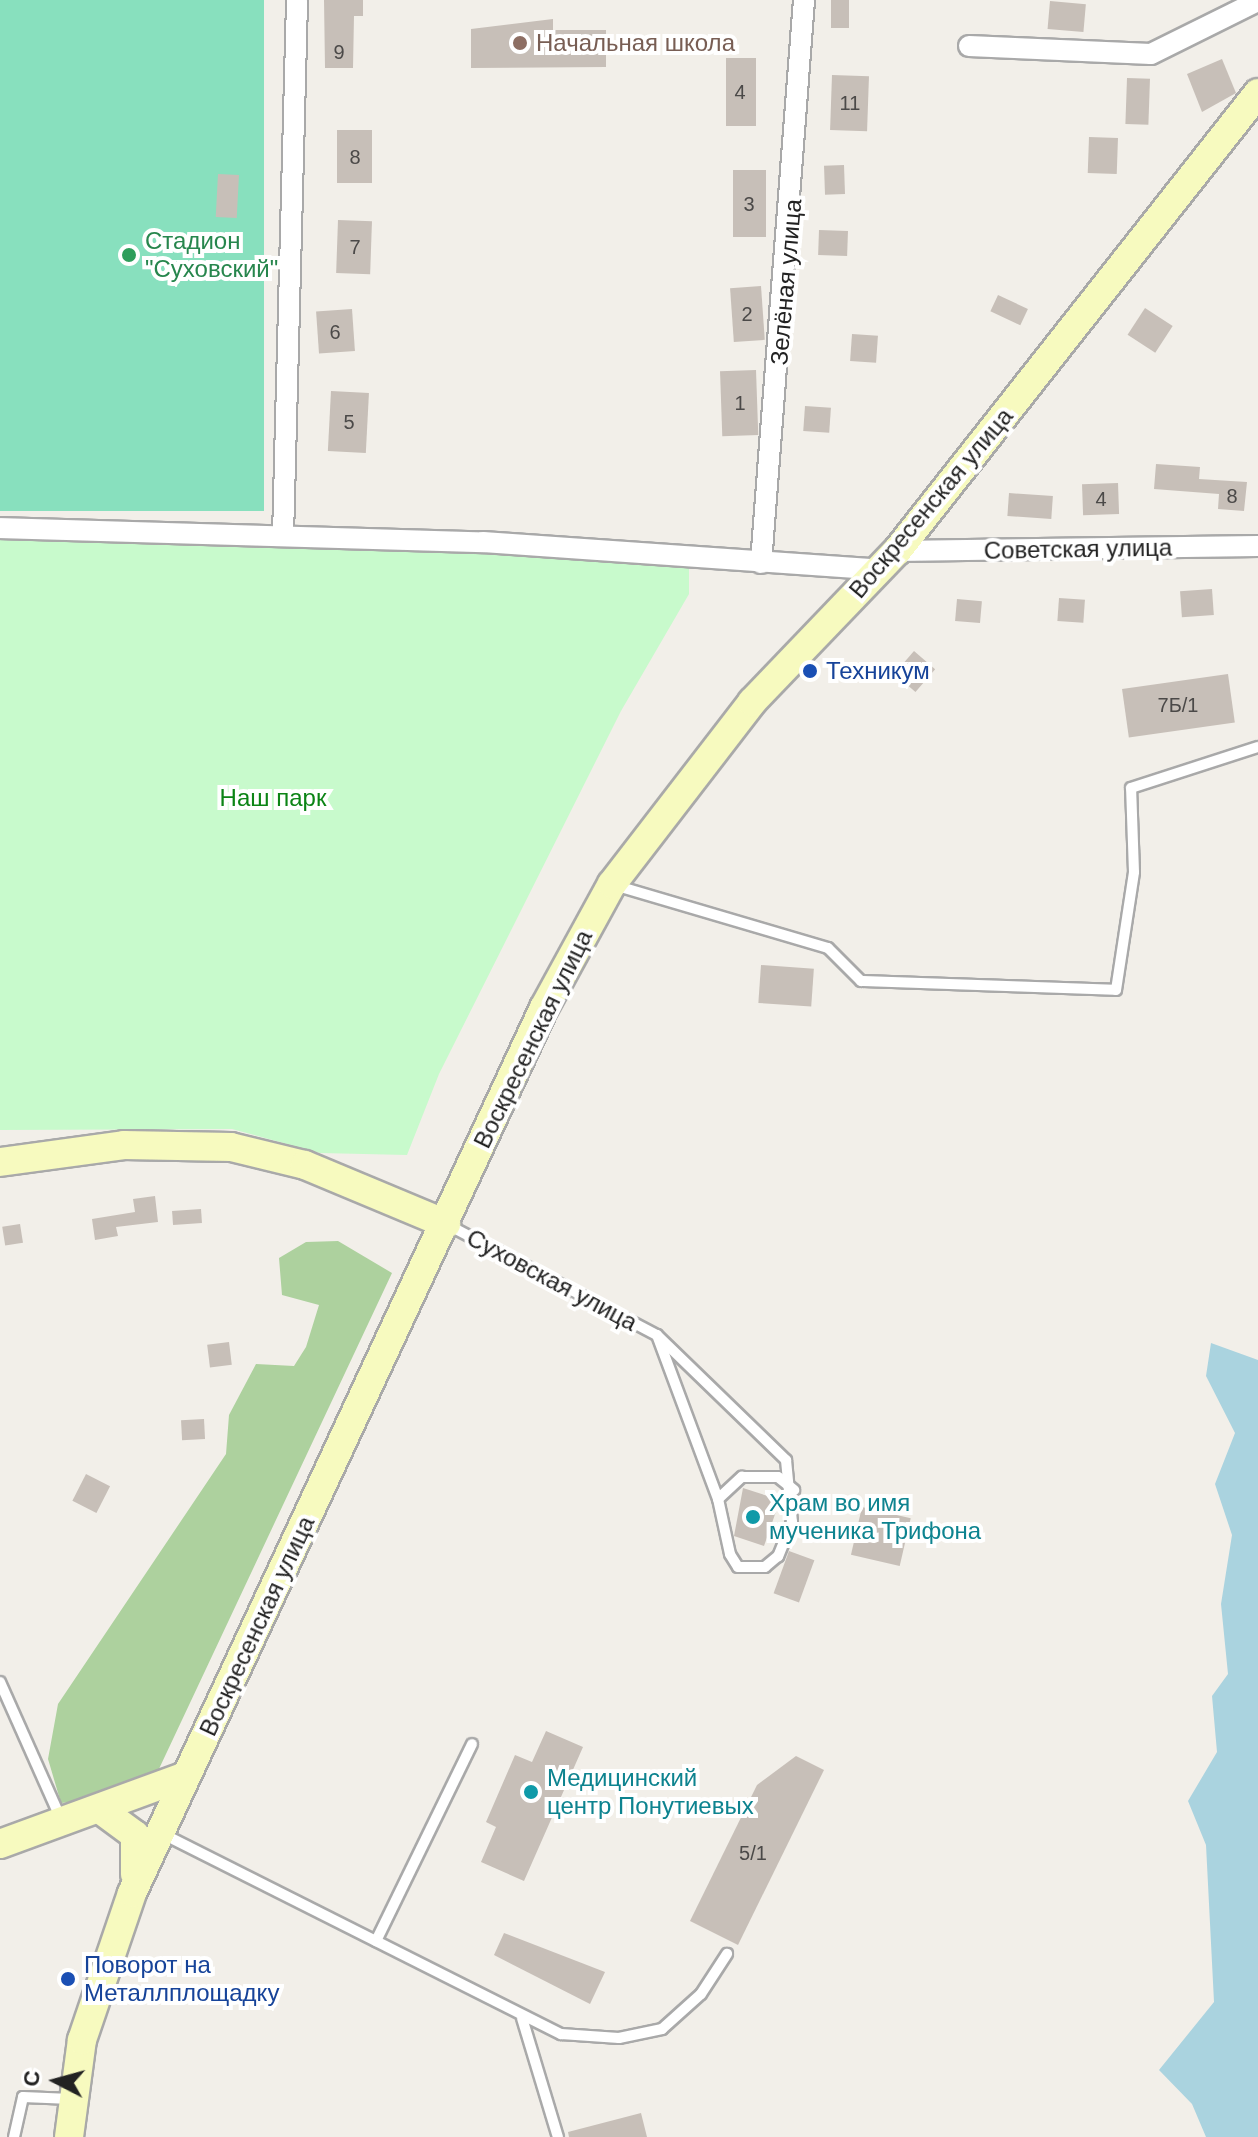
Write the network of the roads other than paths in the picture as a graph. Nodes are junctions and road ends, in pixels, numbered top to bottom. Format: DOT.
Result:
graph roads {
  1 [pos="297,0"];
  2 [pos="804,0"];
  3 [pos="1258,1"];
  4 [pos="969,46"];
  5 [pos="1258,93"];
  6 [pos="0,528"];
  7 [pos="283,536"];
  8 [pos="1258,546"];
  9 [pos="889,561"];
  10 [pos="761,563"];
  11 [pos="1258,747"];
  12 [pos="612,884"];
  13 [pos="0,1162"];
  14 [pos="446,1224"];
  15 [pos="657,1335"];
  16 [pos="794,1490"];
  17 [pos="718,1499"];
  18 [pos="0,1682"];
  19 [pos="472,1744"];
  20 [pos="186,1776"];
  21 [pos="101,1810"];
  22 [pos="61,1819"];
  23 [pos="159,1832"];
  24 [pos="0,1844"];
  25 [pos="132,1893"];
  26 [pos="376,1941"];
  27 [pos="727,1954"];
  28 [pos="522,2018"];
  29 [pos="71,2099"];
  30 [pos="14,2137"];
  31 [pos="69,2137"];
  32 [pos="558,2137"];
  1 -- 7 [label="street"];
  2 -- 10 [label="street, Зелёная улица"];
  3 -- 4 [label="street"];
  5 -- 9 [label="street, Воскресенская улица"];
  6 -- 7 [label="street, Советская улица"];
  7 -- 10 [label="street, Советская улица"];
  8 -- 9 [label="street, Советская улица"];
  9 -- 10 [label="street, Советская улица"];
  9 -- 12 [label="street, Воскресенская улица"];
  11 -- 12 [label="lane"];
  12 -- 14 [label="street, Воскресенская улица"];
  13 -- 14 [label="street"];
  14 -- 15 [label="lane, Суховская улица"];
  14 -- 20 [label="street, Воскресенская улица"];
  15 -- 16 [label="lane, Суховская улица"];
  15 -- 17 [label="lane"];
  16 -- 17 [label="lane"];
  16 -- 17 [label="lane"];
  18 -- 22 [label="lane"];
  19 -- 26 [label="lane"];
  20 -- 21 [label="street"];
  20 -- 23 [label="street, Воскресенская улица"];
  21 -- 22 [label="street"];
  21 -- 23 [label="street"];
  21 -- 25 [label="street"];
  22 -- 24 [label="street"];
  23 -- 25 [label="street, Воскресенская улица"];
  23 -- 26 [label="lane"];
  25 -- 29 [label="street, Воскресенская улица"];
  26 -- 28 [label="lane"];
  27 -- 28 [label="lane"];
  28 -- 32 [label="lane"];
  29 -- 30 [label="lane"];
  29 -- 31 [label="street, Воскресенская улица"];
}
